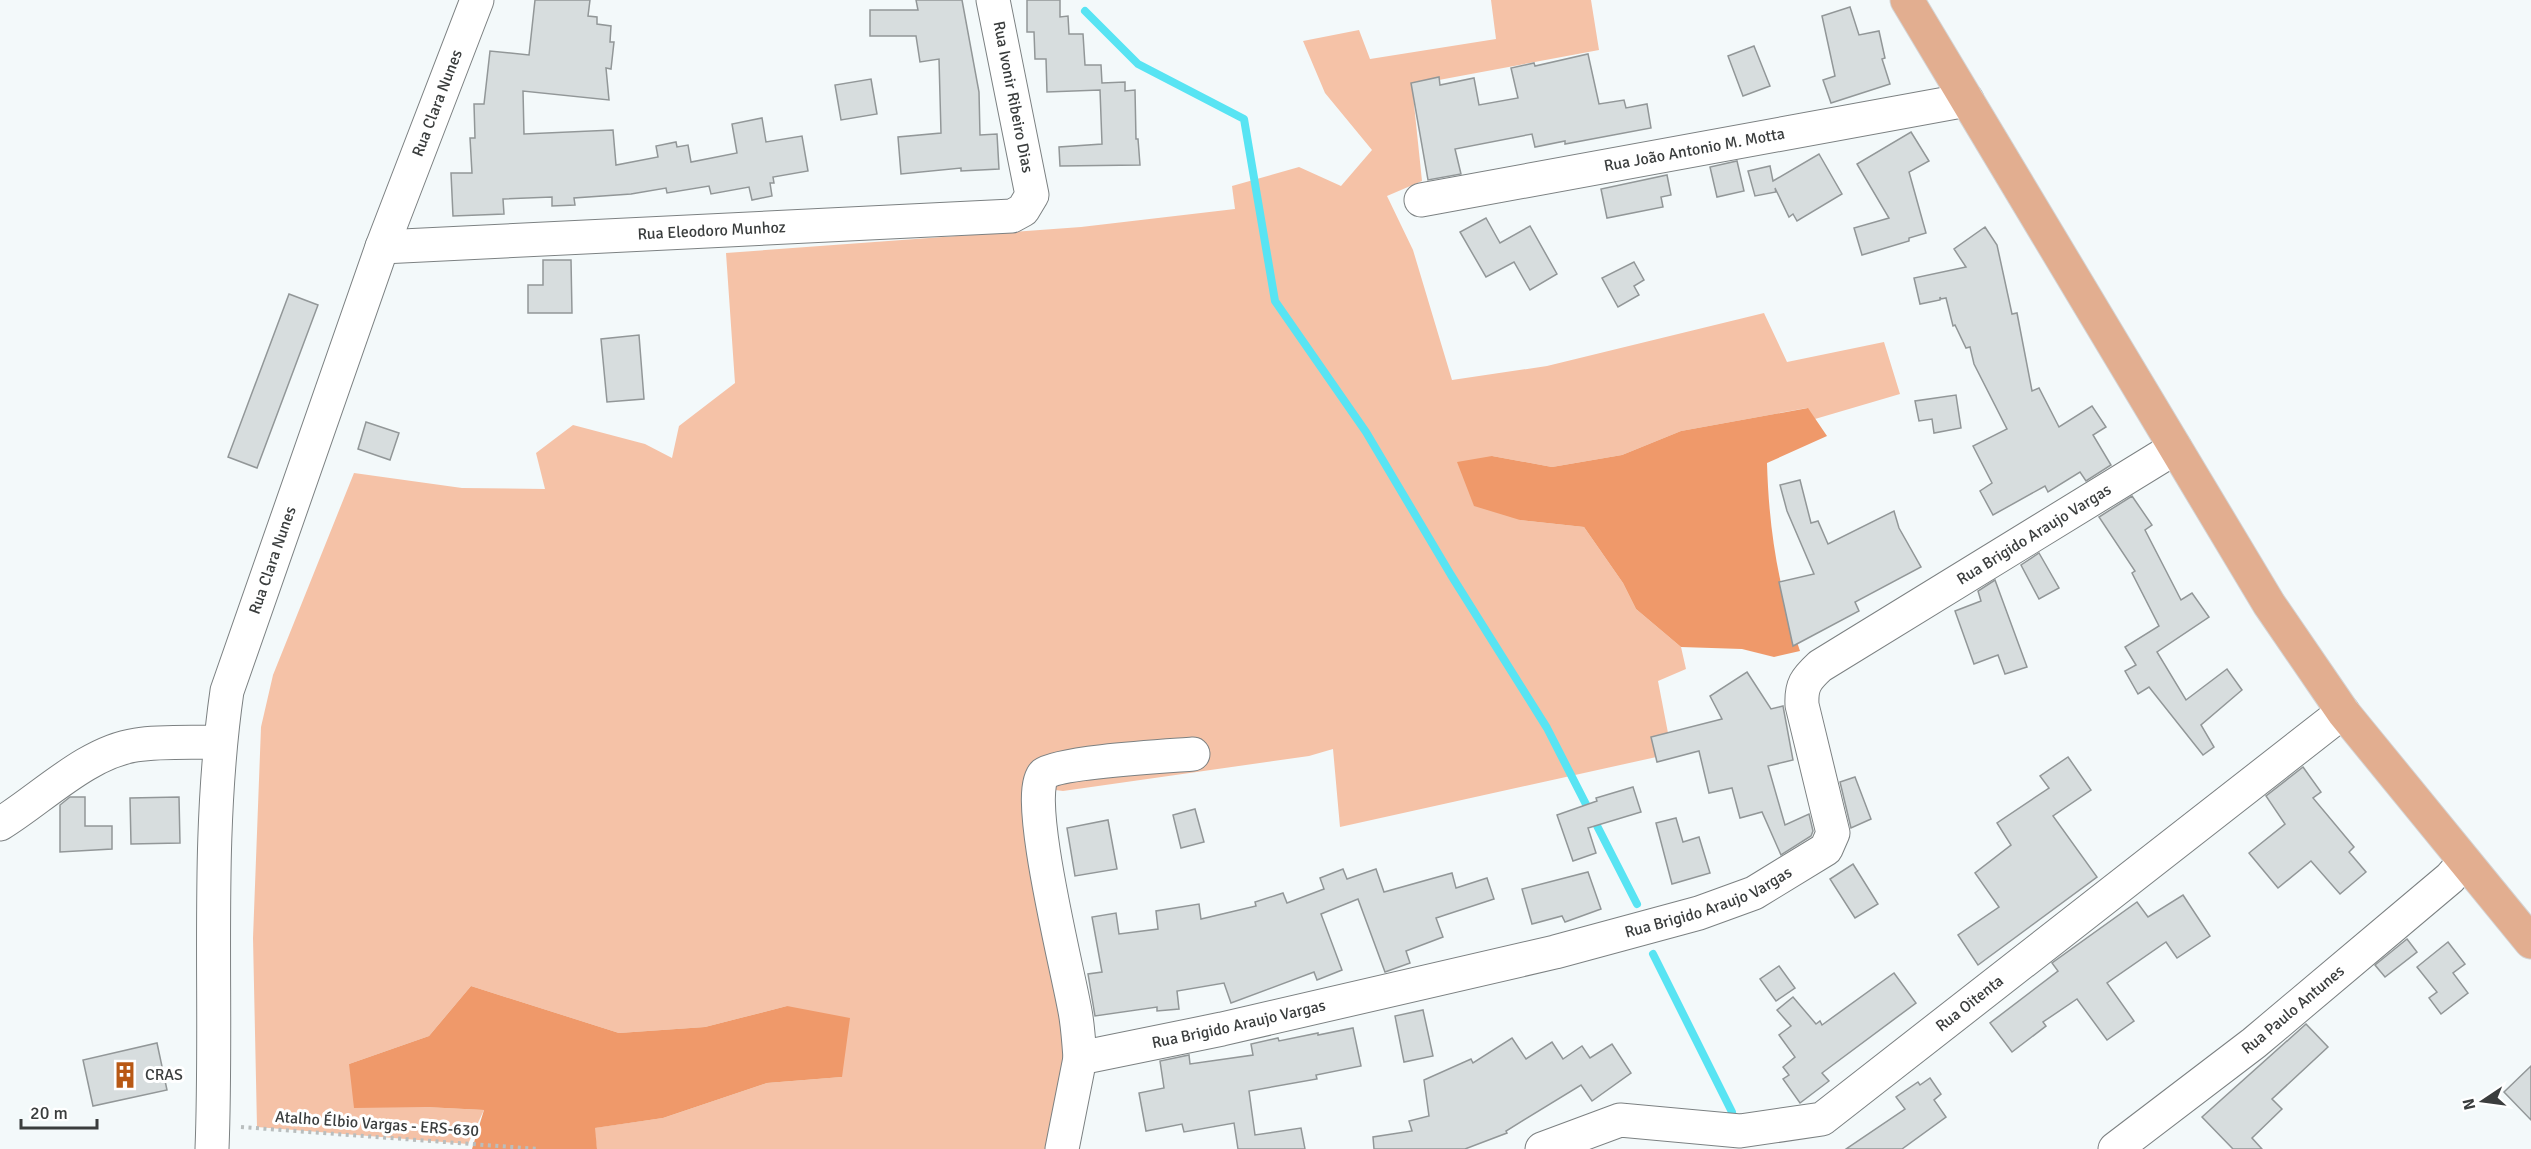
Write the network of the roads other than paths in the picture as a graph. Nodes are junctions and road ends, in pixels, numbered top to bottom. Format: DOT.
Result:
graph roads {
  1 [pos="477,0"];
  2 [pos="993,0"];
  3 [pos="1907,0"];
  4 [pos="1967,100"];
  5 [pos="1032,195"];
  6 [pos="1421,200"];
  7 [pos="382,247"];
  8 [pos="2175,448"];
  9 [pos="2343,712"];
  10 [pos="220,742"];
  11 [pos="1193,754"];
  12 [pos="0,824"];
  13 [pos="2464,862"];
  14 [pos="2531,942"];
  15 [pos="1080,1058"];
  16 [pos="212,1137"];
  17 [pos="1062,1149"];
  18 [pos="1542,1149"];
  19 [pos="2115,1149"];
  1 -- 7 [label="street, Rua Clara Nunes"];
  2 -- 5 [label="street, Rua Ivonir Ribeiro Dias"];
  3 -- 4 [label="main road"];
  4 -- 6 [label="street, Rua João Antonio M. Motta"];
  4 -- 8 [label="main road"];
  5 -- 7 [label="street, Rua Eleodoro Munhoz"];
  7 -- 10 [label="street, Rua Clara Nunes"];
  8 -- 9 [label="main road"];
  8 -- 15 [label="street, Rua Brigido Araujo Vargas"];
  9 -- 13 [label="main road"];
  9 -- 18 [label="street, Rua Oitenta"];
  10 -- 12 [label="street"];
  10 -- 16 [label="street, Rua Clara Nunes"];
  11 -- 15 [label="street"];
  13 -- 14 [label="main road"];
  13 -- 19 [label="street, Rua Paulo Antunes"];
  15 -- 17 [label="street"];
}
